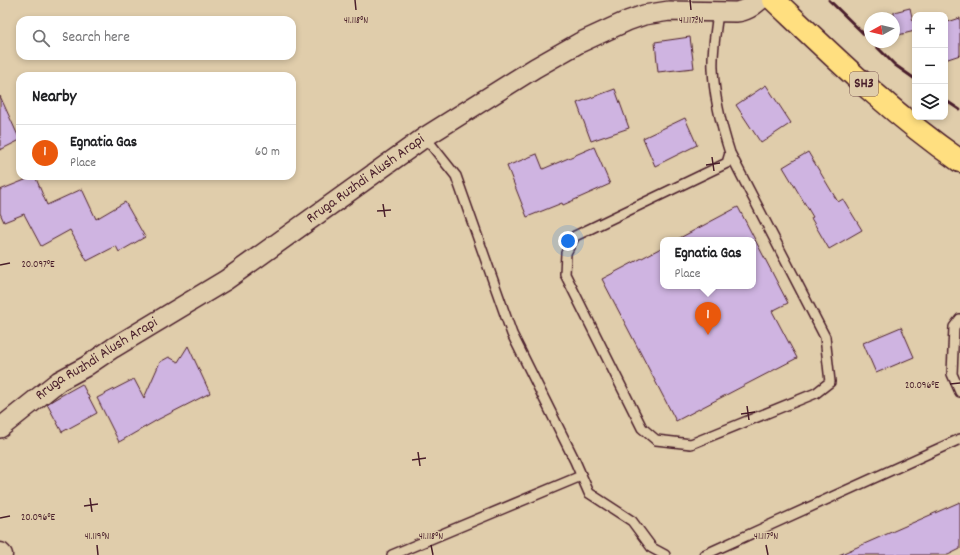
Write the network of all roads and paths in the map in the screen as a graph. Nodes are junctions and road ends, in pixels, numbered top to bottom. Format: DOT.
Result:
graph roads {
  1 [pos="760,0"];
  2 [pos="774,0"];
  3 [pos="718,12"];
  4 [pos="425,137"];
  5 [pos="730,153"];
  6 [pos="960,161"];
  7 [pos="960,319"];
  8 [pos="960,392"];
  9 [pos="0,428"];
  10 [pos="960,439"];
  11 [pos="581,476"];
  12 [pos="392,555"];
  13 [pos="665,555"];
  14 [pos="704,555"];
  1 -- 3 [label="street, Rruga Ruzhdi Alush Arapi"];
  2 -- 6 [label="main road, SH3"];
  3 -- 4 [label="street, Rruga Ruzhdi Alush Arapi"];
  3 -- 5 [label="lane"];
  4 -- 9 [label="street, Rruga Ruzhdi Alush Arapi"];
  4 -- 11 [label="lane"];
  5 -- 5 [label="lane"];
  7 -- 8 [label="lane"];
  10 -- 14 [label="lane"];
  11 -- 12 [label="lane"];
  11 -- 13 [label="lane"];
}
